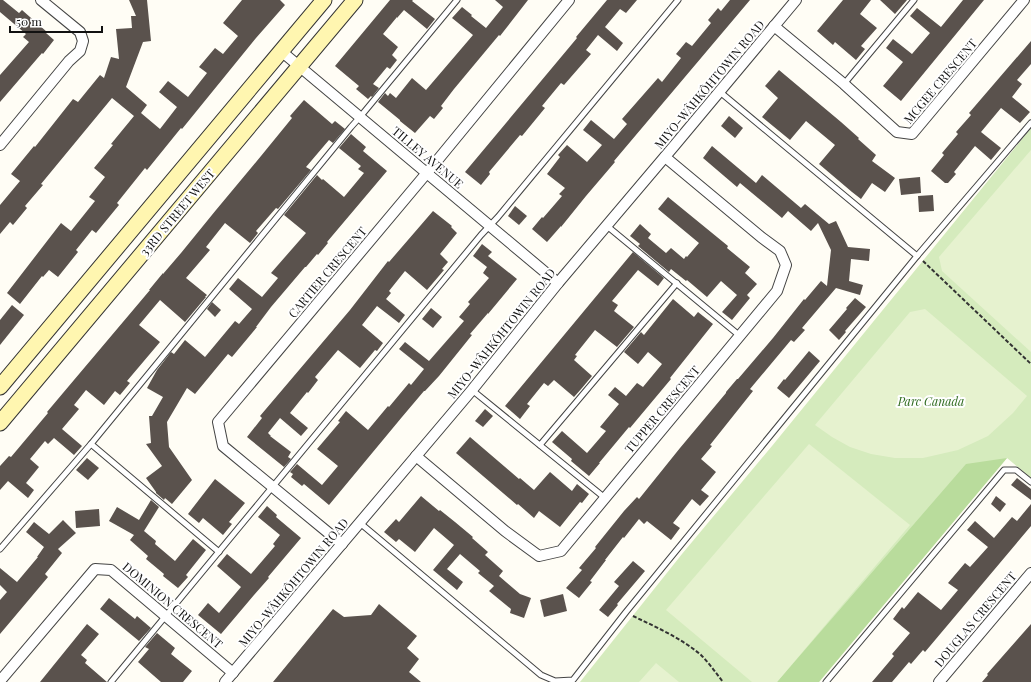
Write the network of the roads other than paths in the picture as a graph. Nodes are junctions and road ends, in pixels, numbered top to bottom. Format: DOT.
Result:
graph roads {
  1 [pos="41,0"];
  2 [pos="324,0"];
  3 [pos="354,0"];
  4 [pos="457,0"];
  5 [pos="569,0"];
  6 [pos="678,0"];
  7 [pos="796,0"];
  8 [pos="914,0"];
  9 [pos="1024,0"];
  10 [pos="774,26"];
  11 [pos="281,51"];
  12 [pos="299,66"];
  13 [pos="844,84"];
  14 [pos="720,92"];
  15 [pos="360,117"];
  16 [pos="1031,123"];
  17 [pos="0,144"];
  18 [pos="665,157"];
  19 [pos="426,173"];
  20 [pos="490,225"];
  21 [pos="607,226"];
  22 [pos="917,256"];
  23 [pos="558,283"];
  24 [pos="677,284"];
  25 [pos="740,336"];
  26 [pos="0,387"];
  27 [pos="472,390"];
  28 [pos="0,423"];
  29 [pos="91,444"];
  30 [pos="540,446"];
  31 [pos="416,456"];
  32 [pos="1031,482"];
  33 [pos="272,487"];
  34 [pos="605,498"];
  35 [pos="360,523"];
  36 [pos="342,544"];
  37 [pos="0,548"];
  38 [pos="219,552"];
  39 [pos="1031,573"];
  40 [pos="166,616"];
  41 [pos="233,673"];
  42 [pos="0,681"];
  43 [pos="111,682"];
  44 [pos="225,682"];
  45 [pos="826,682"];
  46 [pos="939,682"];
  1 -- 17 [label="street"];
  2 -- 11 [label="main road, 33RD STREET WEST"];
  3 -- 12 [label="main road, 33RD STREET WEST"];
  4 -- 15 [label="lane"];
  5 -- 19 [label="street, CARTIER CRESCENT"];
  6 -- 20 [label="lane"];
  7 -- 10 [label="street, MIYO-WÂHKÔHTOWIN ROAD"];
  8 -- 13 [label="lane"];
  9 -- 13 [label="street, MCGEE CRESCENT"];
  10 -- 13 [label="street, MCGEE CRESCENT"];
  10 -- 14 [label="street, MIYO-WÂHKÔHTOWIN ROAD"];
  11 -- 12 [label="street, TILLEY AVENUE"];
  11 -- 26 [label="main road, 33RD STREET WEST"];
  12 -- 15 [label="street, TILLEY AVENUE"];
  12 -- 28 [label="main road, 33RD STREET WEST"];
  14 -- 18 [label="street, MIYO-WÂHKÔHTOWIN ROAD"];
  14 -- 22 [label="lane"];
  15 -- 19 [label="street, TILLEY AVENUE"];
  15 -- 29 [label="lane"];
  16 -- 22 [label="lane"];
  18 -- 21 [label="street, MIYO-WÂHKÔHTOWIN ROAD"];
  18 -- 25 [label="street, TUPPER CRESCENT"];
  19 -- 20 [label="street, TILLEY AVENUE"];
  19 -- 33 [label="street, CARTIER CRESCENT"];
  20 -- 23 [label="street, TILLEY AVENUE"];
  20 -- 33 [label="lane"];
  21 -- 23 [label="street, MIYO-WÂHKÔHTOWIN ROAD"];
  21 -- 24 [label="lane"];
  22 -- 35 [label="lane"];
  23 -- 27 [label="street, MIYO-WÂHKÔHTOWIN ROAD"];
  24 -- 25 [label="lane"];
  24 -- 30 [label="lane"];
  25 -- 34 [label="street, TUPPER CRESCENT"];
  27 -- 30 [label="lane"];
  27 -- 31 [label="street, MIYO-WÂHKÔHTOWIN ROAD"];
  29 -- 37 [label="lane"];
  29 -- 38 [label="lane"];
  30 -- 34 [label="lane"];
  31 -- 34 [label="street, TUPPER CRESCENT"];
  31 -- 35 [label="street, MIYO-WÂHKÔHTOWIN ROAD"];
  32 -- 45 [label="lane"];
  33 -- 36 [label="street, CARTIER CRESCENT"];
  33 -- 38 [label="lane"];
  35 -- 36 [label="street, MIYO-WÂHKÔHTOWIN ROAD"];
  36 -- 41 [label="street, MIYO-WÂHKÔHTOWIN ROAD"];
  38 -- 40 [label="lane"];
  39 -- 46 [label="street, DOUGLAS CRESCENT"];
  40 -- 41 [label="street, DOMINION CRESCENT"];
  40 -- 42 [label="street, DOMINION CRESCENT"];
  40 -- 43 [label="lane"];
  41 -- 44 [label="street, MIYO-WÂHKÔHTOWIN ROAD"];
}
